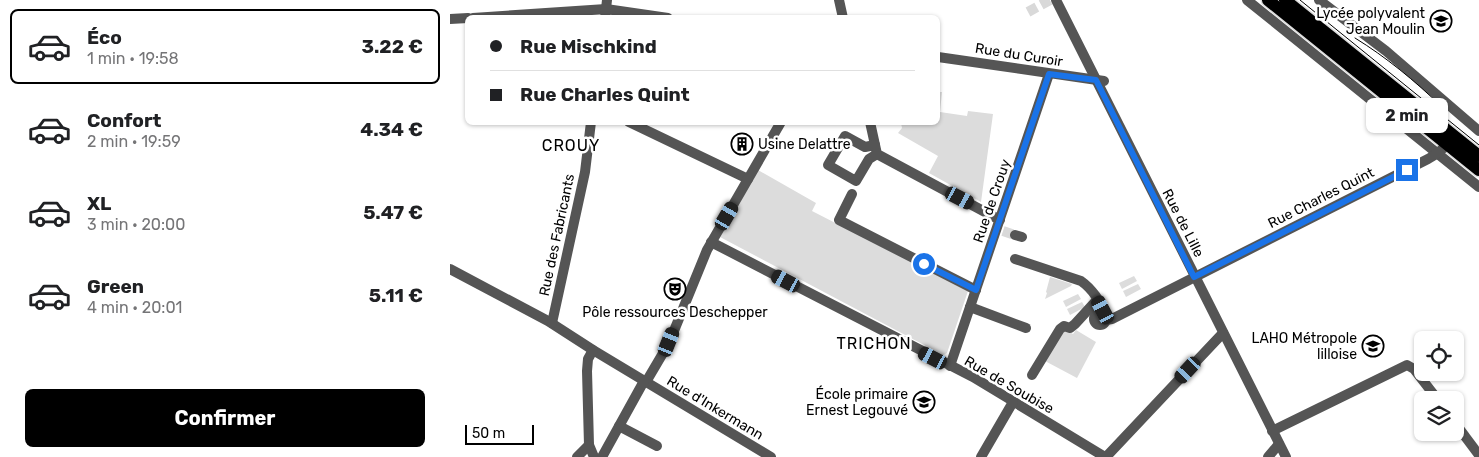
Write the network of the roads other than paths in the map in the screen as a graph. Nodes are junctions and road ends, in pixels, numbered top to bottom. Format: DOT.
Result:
graph roads {
  1 [pos="838,0"];
  2 [pos="1247,0"];
  3 [pos="1268,0"];
  4 [pos="1285,0"];
  5 [pos="1319,0"];
  6 [pos="1059,1"];
  7 [pos="587,5"];
  8 [pos="606,9"];
  9 [pos="499,15"];
  10 [pos="647,15"];
  11 [pos="842,15"];
  12 [pos="465,18"];
  13 [pos="450,19"];
  14 [pos="940,57"];
  15 [pos="1049,74"];
  16 [pos="1100,81"];
  17 [pos="591,125"];
  18 [pos="635,125"];
  19 [pos="779,125"];
  20 [pos="871,125"];
  21 [pos="1479,132"];
  22 [pos="1447,145"];
  23 [pos="876,150"];
  24 [pos="1479,156"];
  25 [pos="1479,170"];
  26 [pos="748,180"];
  27 [pos="1479,187"];
  28 [pos="852,194"];
  29 [pos="1000,227"];
  30 [pos="711,242"];
  31 [pos="1015,259"];
  32 [pos="450,269"];
  33 [pos="1197,276"];
  34 [pos="976,290"];
  35 [pos="1097,300"];
  36 [pos="970,307"];
  37 [pos="552,323"];
  38 [pos="1026,328"];
  39 [pos="1223,333"];
  40 [pos="592,350"];
  41 [pos="950,366"];
  42 [pos="1032,375"];
  43 [pos="645,382"];
  44 [pos="1431,391"];
  45 [pos="1013,402"];
  46 [pos="619,426"];
  47 [pos="1272,431"];
  48 [pos="1464,435"];
  49 [pos="1279,444"];
  50 [pos="590,445"];
  51 [pos="657,446"];
  52 [pos="1479,455"];
  53 [pos="577,457"];
  54 [pos="594,457"];
  55 [pos="602,457"];
  56 [pos="771,457"];
  57 [pos="981,457"];
  58 [pos="1106,457"];
  59 [pos="1268,457"];
  60 [pos="1286,457"];
  1 -- 11 [label="street"];
  2 -- 22 [label="street"];
  3 -- 22 [label="main road"];
  4 -- 22 [label="main road"];
  5 -- 21 [label="street"];
  6 -- 16 [label="street, Rue de Lille"];
  7 -- 8 [label="street"];
  7 -- 9 [label="street"];
  8 -- 10 [label="street"];
  12 -- 13 [label="street"];
  14 -- 15 [label="street, Rue du Curoir"];
  15 -- 16 [label="street, Rue du Curoir"];
  15 -- 29 [label="street, Rue de Crouy"];
  16 -- 33 [label="street, Rue de Lille"];
  17 -- 37 [label="street, Rue des Fabricants"];
  18 -- 26 [label="street"];
  19 -- 26 [label="street"];
  20 -- 23 [label="street"];
  22 -- 24 [label="main road"];
  22 -- 25 [label="main road"];
  22 -- 27 [label="street"];
  22 -- 33 [label="street, Rue Charles Quint"];
  23 -- 23 [label="street"];
  23 -- 29 [label="street"];
  26 -- 30 [label="street"];
  28 -- 34 [label="street"];
  29 -- 34 [label="street, Rue de Crouy"];
  30 -- 41 [label="street, Rue de Soubise"];
  30 -- 43 [label="street"];
  31 -- 35 [label="street"];
  32 -- 37 [label="street, Rue d'Inkermann"];
  33 -- 35 [label="street, Rue Charles Quint"];
  33 -- 39 [label="street, Rue de Lille"];
  34 -- 36 [label="street, Rue de Crouy"];
  35 -- 42 [label="street"];
  36 -- 38 [label="street"];
  36 -- 41 [label="street, Rue de Crouy"];
  37 -- 40 [label="street, Rue d'Inkermann"];
  39 -- 47 [label="street, Rue de Lille"];
  39 -- 58 [label="street"];
  40 -- 43 [label="street, Rue d'Inkermann"];
  40 -- 50 [label="street"];
  41 -- 45 [label="street, Rue de Soubise"];
  43 -- 46 [label="street"];
  43 -- 56 [label="street, Rue d'Inkermann"];
  44 -- 47 [label="street"];
  45 -- 57 [label="street"];
  45 -- 58 [label="street, Rue de Soubise"];
  46 -- 51 [label="street"];
  46 -- 55 [label="street"];
  47 -- 49 [label="street, Rue de Lille"];
  48 -- 52 [label="street"];
  49 -- 59 [label="street"];
  49 -- 60 [label="street, Rue de Lille"];
  50 -- 53 [label="street"];
  50 -- 54 [label="street"];
}
